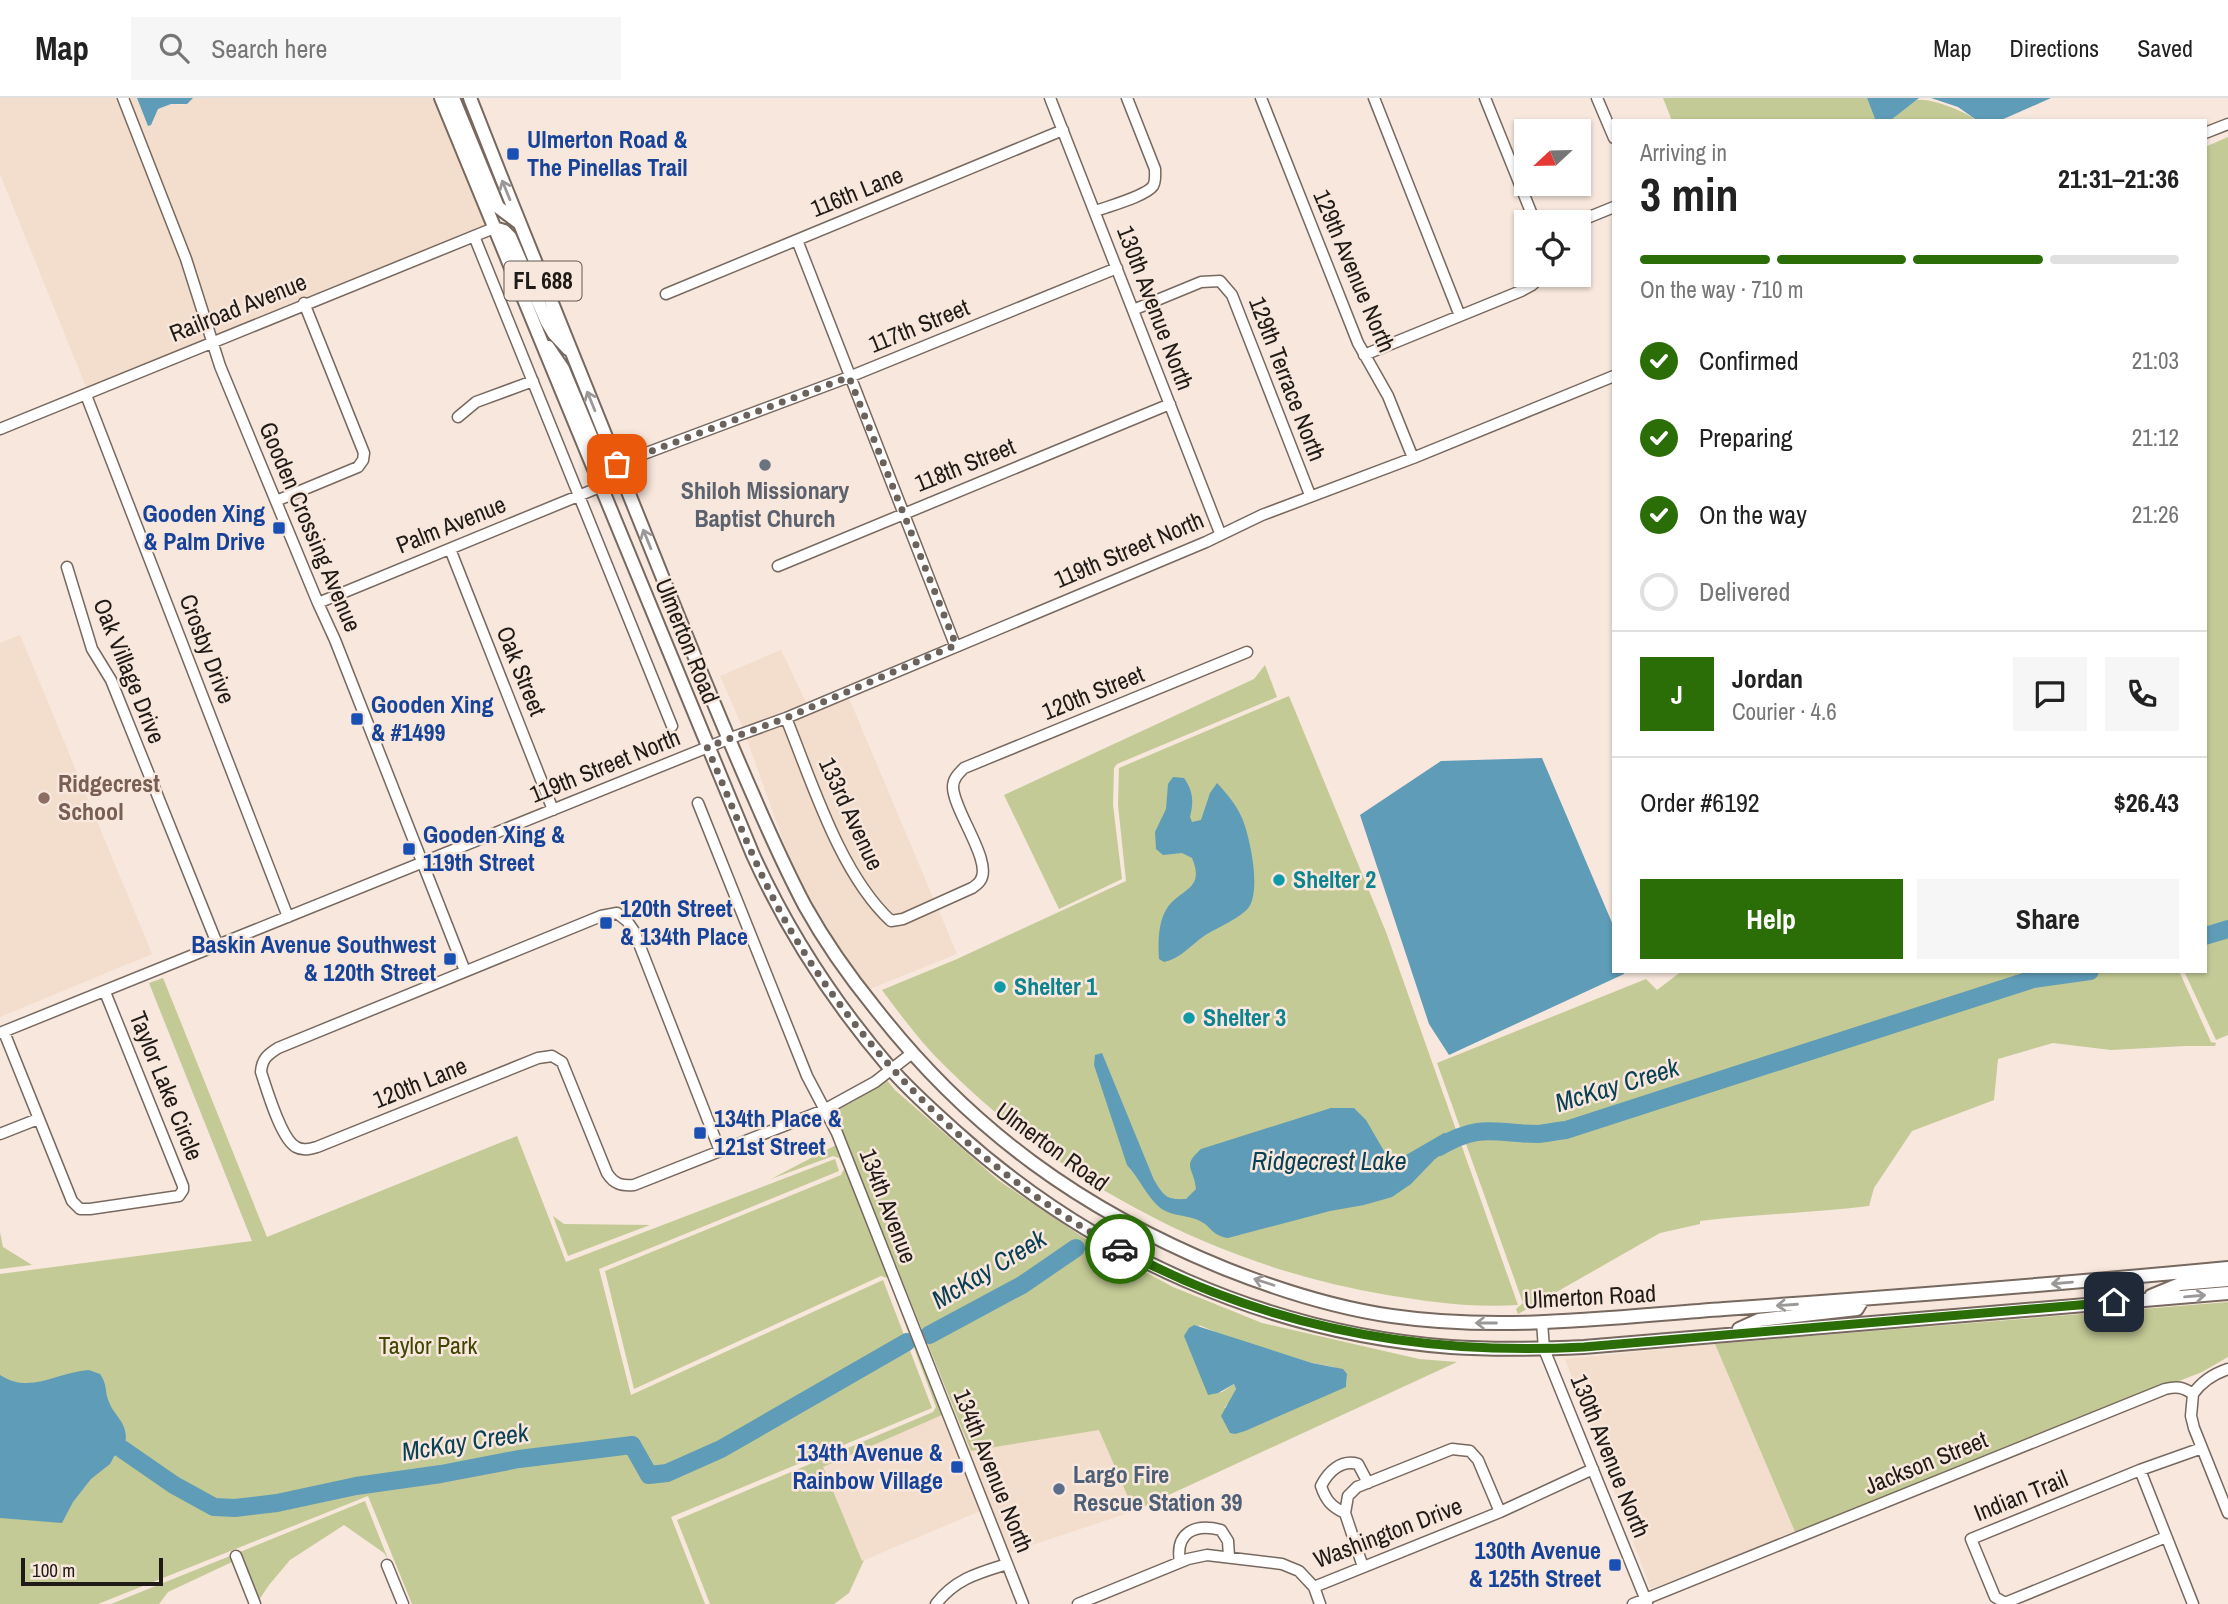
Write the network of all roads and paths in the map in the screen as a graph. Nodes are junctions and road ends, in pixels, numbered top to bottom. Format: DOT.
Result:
graph roads {
  1 [pos="123,98"];
  2 [pos="441,98"];
  3 [pos="453,98"];
  4 [pos="470,98"];
  5 [pos="1050,98"];
  6 [pos="1127,98"];
  7 [pos="1261,98"];
  8 [pos="1374,98"];
  9 [pos="1485,98"];
  10 [pos="1597,98"];
  11 [pos="2228,124"];
  12 [pos="1063,130"];
  13 [pos="2207,132"];
  14 [pos="1612,133"];
  15 [pos="1612,208"];
  16 [pos="1530,210"];
  17 [pos="1096,211"];
  18 [pos="1591,216"];
  19 [pos="519,222"];
  20 [pos="494,228"];
  21 [pos="474,236"];
  22 [pos="797,240"];
  23 [pos="1117,268"];
  24 [pos="1527,287"];
  25 [pos="666,294"];
  26 [pos="304,303"];
  27 [pos="1133,310"];
  28 [pos="1460,316"];
  29 [pos="539,338"];
  30 [pos="212,342"];
  31 [pos="572,354"];
  32 [pos="1364,355"];
  33 [pos="849,377"];
  34 [pos="1612,377"];
  35 [pos="533,381"];
  36 [pos="86,395"];
  37 [pos="1170,404"];
  38 [pos="458,417"];
  39 [pos="0,429"];
  40 [pos="1413,458"];
  41 [pos="617,464"];
  42 [pos="600,487"];
  43 [pos="580,495"];
  44 [pos="1310,495"];
  45 [pos="276,501"];
  46 [pos="903,513"];
  47 [pos="1220,533"];
  48 [pos="450,549"];
  49 [pos="778,566"];
  50 [pos="67,567"];
  51 [pos="318,603"];
  52 [pos="956,645"];
  53 [pos="1247,652"];
  54 [pos="786,718"];
  55 [pos="672,726"];
  56 [pos="728,739"];
  57 [pos="707,747"];
  58 [pos="698,803"];
  59 [pos="553,810"];
  60 [pos="423,863"];
  61 [pos="981,881"];
  62 [pos="288,917"];
  63 [pos="218,946"];
  64 [pos="465,971"];
  65 [pos="105,992"];
  66 [pos="2,1032"];
  67 [pos="911,1054"];
  68 [pos="891,1069"];
  69 [pos="824,1110"];
  70 [pos="38,1119"];
  71 [pos="0,1133"];
  72 [pos="720,1151"];
  73 [pos="2228,1268"];
  74 [pos="2228,1280"];
  75 [pos="2228,1293"];
  76 [pos="1863,1299"];
  77 [pos="2141,1300"];
  78 [pos="1542,1322"];
  79 [pos="1729,1333"];
  80 [pos="1545,1349"];
  81 [pos="923,1354"];
  82 [pos="2228,1368"];
  83 [pos="2193,1394"];
  84 [pos="2202,1448"];
  85 [pos="1593,1469"];
  86 [pos="2140,1470"];
  87 [pos="1368,1483"];
  88 [pos="1500,1512"];
  89 [pos="1345,1513"];
  90 [pos="2228,1513"];
  91 [pos="2166,1537"];
  92 [pos="236,1556"];
  93 [pos="1229,1557"];
  94 [pos="1180,1562"];
  95 [pos="1007,1564"];
  96 [pos="387,1565"];
  97 [pos="1363,1567"];
  98 [pos="1314,1587"];
  99 [pos="1646,1602"];
  100 [pos="255,1604"];
  101 [pos="403,1604"];
  102 [pos="936,1604"];
  103 [pos="1023,1604"];
  104 [pos="1079,1604"];
  105 [pos="1320,1604"];
  106 [pos="1633,1604"];
  107 [pos="2193,1604"];
  1 -- 30 [label="street, Gooden Crossing Avenue"];
  2 -- 20 [label="main road, Ulmerton Road / FL 688"];
  3 -- 19 [label="main road"];
  19 -- 4 [label="main road, Ulmerton Road / FL 688, one-way"];
  5 -- 12 [label="street, 130th Avenue North"];
  6 -- 17 [label="street"];
  7 -- 32 [label="street, 129th Avenue North"];
  8 -- 28 [label="street"];
  9 -- 16 [label="street"];
  10 -- 14 [label="street"];
  11 -- 13 [label="street"];
  12 -- 17 [label="street, 130th Avenue North"];
  12 -- 22 [label="street, 116th Lane"];
  15 -- 18 [label="street"];
  17 -- 23 [label="street, 130th Avenue North"];
  19 -- 31 [label="main road, Ulmerton Road / FL 688"];
  20 -- 21 [label="street, Railroad Avenue"];
  20 -- 29 [label="main road, Ulmerton Road / FL 688"];
  20 -- 31 [label="main road"];
  21 -- 26 [label="street, Railroad Avenue"];
  21 -- 35 [label="street"];
  22 -- 25 [label="street, 116th Lane"];
  22 -- 33 [label="street"];
  23 -- 27 [label="street, 130th Avenue North"];
  23 -- 33 [label="street, 117th Street"];
  24 -- 28 [label="street"];
  26 -- 30 [label="street, Railroad Avenue"];
  26 -- 45 [label="street"];
  27 -- 37 [label="street, 130th Avenue North"];
  27 -- 44 [label="street, 129th Terrace North"];
  28 -- 32 [label="street"];
  29 -- 41 [label="main road"];
  29 -- 42 [label="main road, Ulmerton Road / FL 688"];
  30 -- 36 [label="street, Railroad Avenue"];
  30 -- 45 [label="street, Gooden Crossing Avenue"];
  41 -- 31 [label="main road, Ulmerton Road / FL 688, one-way"];
  32 -- 40 [label="street, 129th Avenue North"];
  33 -- 41 [label="street, 117th Street"];
  33 -- 46 [label="street"];
  34 -- 40 [label="street, 119th Street North"];
  35 -- 38 [label="street"];
  35 -- 43 [label="street"];
  36 -- 39 [label="street, Railroad Avenue"];
  36 -- 62 [label="street, Crosby Drive"];
  37 -- 46 [label="street, 118th Street"];
  37 -- 47 [label="street, 130th Avenue North"];
  40 -- 44 [label="street, 119th Street North"];
  56 -- 41 [label="main road, Ulmerton Road / FL 688, one-way"];
  42 -- 43 [label="street, Palm Avenue"];
  42 -- 57 [label="main road, Ulmerton Road / FL 688"];
  43 -- 48 [label="street, Palm Avenue"];
  43 -- 55 [label="street"];
  44 -- 47 [label="street, 119th Street North"];
  45 -- 51 [label="street, Gooden Crossing Avenue"];
  46 -- 49 [label="street, 118th Street"];
  46 -- 52 [label="street"];
  47 -- 52 [label="street, 119th Street North"];
  48 -- 51 [label="street, Palm Avenue"];
  48 -- 59 [label="street, Oak Street"];
  50 -- 63 [label="street, Oak Village Drive"];
  51 -- 60 [label="street, Gooden Crossing Avenue"];
  52 -- 54 [label="street, 119th Street North"];
  53 -- 61 [label="street, 120th Street"];
  54 -- 56 [label="street, 119th Street North"];
  54 -- 61 [label="street, 133rd Avenue"];
  56 -- 57 [label="street, 119th Street North"];
  56 -- 67 [label="main road, Ulmerton Road / FL 688"];
  57 -- 59 [label="street, 119th Street North"];
  57 -- 68 [label="main road, Ulmerton Road / FL 688"];
  58 -- 69 [label="street, 134th Avenue"];
  59 -- 60 [label="street, 119th Street North"];
  60 -- 62 [label="street, 119th Street North"];
  60 -- 64 [label="street, Gooden Crossing Avenue"];
  62 -- 63 [label="street, 119th Street North"];
  63 -- 65 [label="street, 119th Street North"];
  64 -- 72 [label="street"];
  64 -- 72 [label="street, 120th Lane"];
  65 -- 66 [label="street, 119th Street North"];
  65 -- 70 [label="street, Taylor Lake Circle"];
  66 -- 70 [label="street, Taylor Lake Circle"];
  67 -- 68 [label="street"];
  78 -- 67 [label="main road, Ulmerton Road / FL 688, one-way"];
  68 -- 69 [label="street"];
  68 -- 80 [label="main road, Ulmerton Road / FL 688"];
  69 -- 72 [label="street"];
  69 -- 81 [label="street, 134th Avenue"];
  70 -- 71 [label="street"];
  73 -- 76 [label="main road, Ulmerton Road / FL 688, one-way"];
  74 -- 77 [label="main road"];
  77 -- 75 [label="main road, Ulmerton Road / FL 688, one-way"];
  76 -- 78 [label="main road, Ulmerton Road / FL 688, one-way"];
  76 -- 79 [label="main road"];
  77 -- 79 [label="main road, Ulmerton Road / FL 688"];
  78 -- 80 [label="street, 130th Avenue North"];
  79 -- 80 [label="main road, Ulmerton Road / FL 688"];
  80 -- 85 [label="street, 130th Avenue North"];
  81 -- 95 [label="street, 134th Avenue North"];
  82 -- 83 [label="street"];
  83 -- 84 [label="street"];
  83 -- 99 [label="street, Jackson Street"];
  84 -- 86 [label="street, Indian Trail"];
  84 -- 90 [label="street"];
  85 -- 88 [label="street, Washington Drive"];
  85 -- 99 [label="street, 130th Avenue North"];
  86 -- 91 [label="street"];
  86 -- 91 [label="street, Indian Trail"];
  87 -- 88 [label="street"];
  87 -- 89 [label="street"];
  87 -- 89 [label="street"];
  88 -- 97 [label="street, Washington Drive"];
  89 -- 97 [label="street"];
  91 -- 107 [label="street"];
  92 -- 100 [label="street"];
  93 -- 94 [label="street, Washington Drive"];
  93 -- 94 [label="street"];
  93 -- 98 [label="street, Washington Drive"];
  94 -- 104 [label="street, Washington Drive"];
  95 -- 102 [label="street"];
  95 -- 103 [label="street, 134th Avenue North"];
  96 -- 101 [label="street"];
  97 -- 98 [label="street, Washington Drive"];
  98 -- 105 [label="street"];
  99 -- 106 [label="street, Jackson Street"];
}
